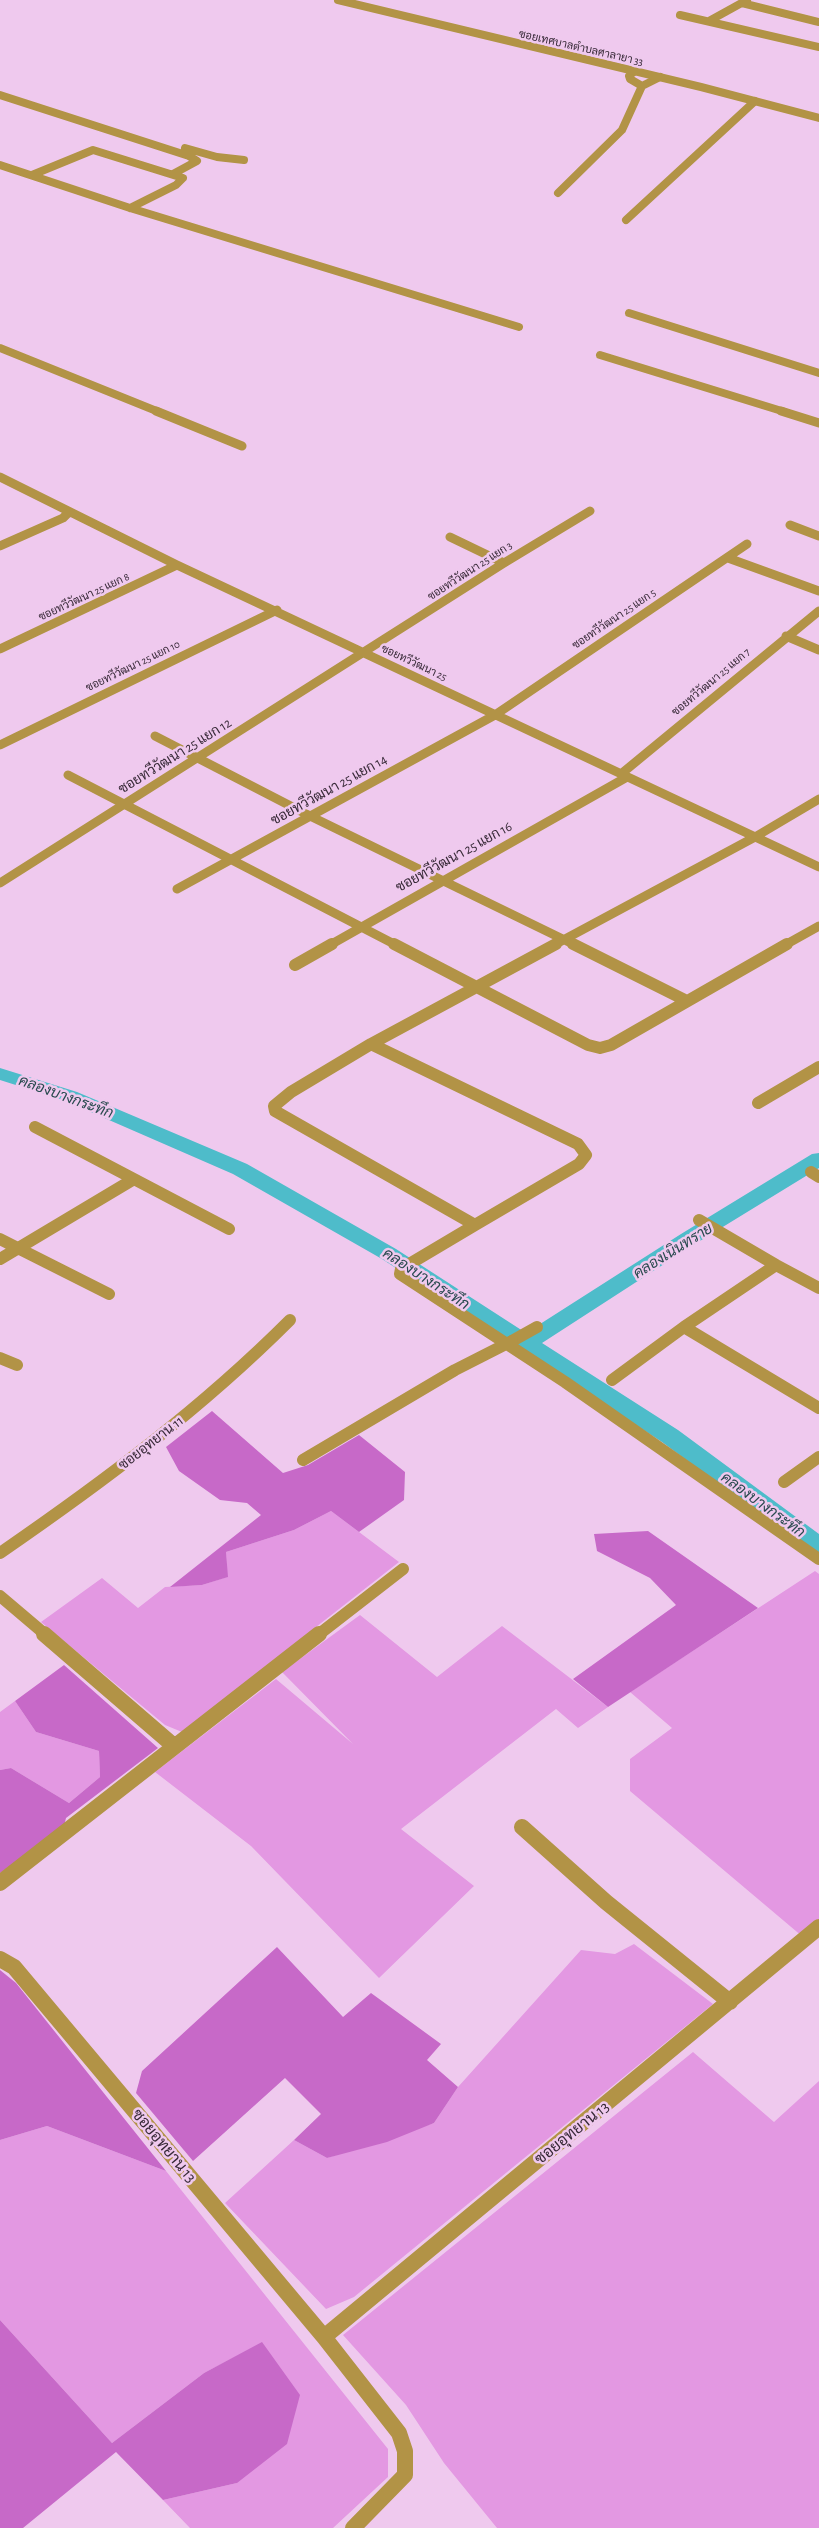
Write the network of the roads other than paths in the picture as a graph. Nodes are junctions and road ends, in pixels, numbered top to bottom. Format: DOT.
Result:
graph roads {
  1 [pos="338,0"];
  2 [pos="744,2"];
  3 [pos="680,15"];
  4 [pos="710,21"];
  5 [pos="819,22"];
  6 [pos="819,48"];
  7 [pos="635,71"];
  8 [pos="660,77"];
  9 [pos="642,86"];
  10 [pos="0,95"];
  11 [pos="755,101"];
  12 [pos="819,118"];
  13 [pos="118,132"];
  14 [pos="244,160"];
  15 [pos="0,165"];
  16 [pos="172,174"];
  17 [pos="32,176"];
  18 [pos="558,193"];
  19 [pos="130,208"];
  20 [pos="626,220"];
  21 [pos="630,313"];
  22 [pos="519,327"];
  23 [pos="0,348"];
  24 [pos="600,355"];
  25 [pos="819,373"];
  26 [pos="819,423"];
  27 [pos="242,446"];
  28 [pos="0,477"];
  29 [pos="590,511"];
  30 [pos="68,512"];
  31 [pos="790,525"];
  32 [pos="819,536"];
  33 [pos="450,537"];
  34 [pos="747,544"];
  35 [pos="0,546"];
  36 [pos="728,558"];
  37 [pos="504,562"];
  38 [pos="177,565"];
  39 [pos="819,591"];
  40 [pos="277,610"];
  41 [pos="819,611"];
  42 [pos="786,636"];
  43 [pos="0,649"];
  44 [pos="819,650"];
  45 [pos="365,653"];
  46 [pos="495,714"];
  47 [pos="156,736"];
  48 [pos="0,745"];
  49 [pos="199,758"];
  50 [pos="68,775"];
  51 [pos="624,775"];
  52 [pos="819,799"];
  53 [pos="124,804"];
  54 [pos="310,816"];
  55 [pos="755,837"];
  56 [pos="230,860"];
  57 [pos="819,867"];
  58 [pos="444,880"];
  59 [pos="0,883"];
  60 [pos="177,889"];
  61 [pos="362,926"];
  62 [pos="819,926"];
  63 [pos="562,939"];
  64 [pos="295,965"];
  65 [pos="477,986"];
  66 [pos="687,1001"];
  67 [pos="372,1044"];
  68 [pos="819,1067"];
  69 [pos="758,1103"];
  70 [pos="35,1127"];
  71 [pos="134,1179"];
  72 [pos="705,1224"];
  73 [pos="475,1225"];
  74 [pos="229,1229"];
  75 [pos="0,1239"];
  76 [pos="18,1248"];
  77 [pos="0,1259"];
  78 [pos="776,1265"];
  79 [pos="819,1288"];
  80 [pos="109,1294"];
  81 [pos="290,1320"];
  82 [pos="537,1327"];
  83 [pos="684,1327"];
  84 [pos="509,1342"];
  85 [pos="0,1358"];
  86 [pos="17,1365"];
  87 [pos="612,1380"];
  88 [pos="819,1408"];
  89 [pos="819,1457"];
  90 [pos="303,1460"];
  91 [pos="784,1482"];
  92 [pos="0,1553"];
  93 [pos="819,1559"];
  94 [pos="403,1569"];
  95 [pos="0,1596"];
  96 [pos="174,1746"];
  97 [pos="522,1828"];
  98 [pos="0,1883"];
  99 [pos="819,1926"];
  100 [pos="0,1959"];
  101 [pos="730,2002"];
  102 [pos="324,2337"];
  103 [pos="353,2528"];
  1 -- 7 [label="street, ซอยเทศบาลตำบลศาลายา 33"];
  2 -- 4 [label="street"];
  2 -- 5 [label="street"];
  3 -- 4 [label="street"];
  4 -- 6 [label="street"];
  7 -- 8 [label="street, ซอยเทศบาลตำบลศาลายา 33"];
  7 -- 9 [label="street"];
  8 -- 9 [label="street"];
  8 -- 11 [label="street, ซอยเทศบาลตำบลศาลายา 33"];
  9 -- 18 [label="street"];
  10 -- 13 [label="street"];
  11 -- 12 [label="street, ซอยเทศบาลตำบลศาลายา 33"];
  11 -- 20 [label="street"];
  13 -- 14 [label="street"];
  13 -- 16 [label="street"];
  15 -- 17 [label="street"];
  16 -- 17 [label="street"];
  16 -- 19 [label="street"];
  17 -- 19 [label="street"];
  19 -- 22 [label="street"];
  21 -- 25 [label="street"];
  23 -- 27 [label="street"];
  24 -- 26 [label="street"];
  28 -- 30 [label="street, ซอยทวีวัฒนา 25"];
  29 -- 37 [label="street, ซอยทวีวัฒนา 25 แยก 3"];
  30 -- 35 [label="street"];
  30 -- 38 [label="street, ซอยทวีวัฒนา 25"];
  31 -- 32 [label="street"];
  33 -- 37 [label="street"];
  34 -- 36 [label="street, ซอยทวีวัฒนา 25 แยก 5"];
  36 -- 39 [label="street"];
  36 -- 46 [label="street, ซอยทวีวัฒนา 25 แยก 5"];
  37 -- 45 [label="street, ซอยทวีวัฒนา 25 แยก 3"];
  38 -- 40 [label="street, ซอยทวีวัฒนา 25"];
  38 -- 43 [label="street, ซอยทวีวัฒนา 25 แยก 8"];
  40 -- 45 [label="street, ซอยทวีวัฒนา 25"];
  40 -- 48 [label="street, ซอยทวีวัฒนา 25 แยก 10"];
  41 -- 42 [label="street, ซอยทวีวัฒนา 25 แยก 7"];
  42 -- 44 [label="street"];
  42 -- 51 [label="street, ซอยทวีวัฒนา 25 แยก 7"];
  45 -- 46 [label="street, ซอยทวีวัฒนา 25"];
  45 -- 49 [label="street, ซอยทวีวัฒนา 25 แยก 12"];
  46 -- 51 [label="street, ซอยทวีวัฒนา 25"];
  46 -- 54 [label="street, ซอยทวีวัฒนา 25 แยก 14"];
  47 -- 49 [label="street"];
  49 -- 53 [label="street, ซอยทวีวัฒนา 25 แยก 12"];
  49 -- 54 [label="street"];
  50 -- 53 [label="street"];
  51 -- 55 [label="street, ซอยทวีวัฒนา 25"];
  51 -- 58 [label="street, ซอยทวีวัฒนา 25 แยก 16"];
  52 -- 55 [label="street"];
  53 -- 56 [label="street"];
  53 -- 59 [label="street, ซอยทวีวัฒนา 25 แยก 12"];
  54 -- 56 [label="street, ซอยทวีวัฒนา 25 แยก 14"];
  54 -- 58 [label="street"];
  55 -- 57 [label="street, ซอยทวีวัฒนา 25"];
  55 -- 63 [label="street"];
  56 -- 60 [label="street, ซอยทวีวัฒนา 25 แยก 14"];
  56 -- 61 [label="street"];
  58 -- 61 [label="street, ซอยทวีวัฒนา 25 แยก 16"];
  58 -- 63 [label="street"];
  61 -- 64 [label="street, ซอยทวีวัฒนา 25 แยก 16"];
  61 -- 65 [label="street"];
  62 -- 66 [label="street"];
  63 -- 65 [label="street"];
  63 -- 66 [label="street"];
  65 -- 66 [label="street"];
  65 -- 67 [label="street"];
  67 -- 73 [label="street"];
  67 -- 73 [label="street"];
  68 -- 69 [label="street"];
  70 -- 71 [label="street"];
  71 -- 74 [label="street"];
  71 -- 76 [label="street"];
  72 -- 78 [label="street"];
  73 -- 84 [label="street"];
  75 -- 76 [label="street"];
  76 -- 77 [label="street"];
  76 -- 80 [label="street"];
  78 -- 79 [label="street"];
  78 -- 83 [label="street"];
  81 -- 92 [label="street, ซอยอุทยาน 11"];
  82 -- 84 [label="street"];
  83 -- 87 [label="street"];
  83 -- 88 [label="street"];
  84 -- 90 [label="street"];
  84 -- 93 [label="street"];
  85 -- 86 [label="street"];
  89 -- 91 [label="street"];
  94 -- 96 [label="street"];
  95 -- 96 [label="street"];
  96 -- 98 [label="street"];
  97 -- 101 [label="street"];
  99 -- 101 [label="street, ซอยอุทยาน 13"];
  100 -- 102 [label="street, ซอยอุทยาน 13"];
  101 -- 102 [label="street, ซอยอุทยาน 13"];
  102 -- 103 [label="street, ซอยอุทยาน 13"];
}
